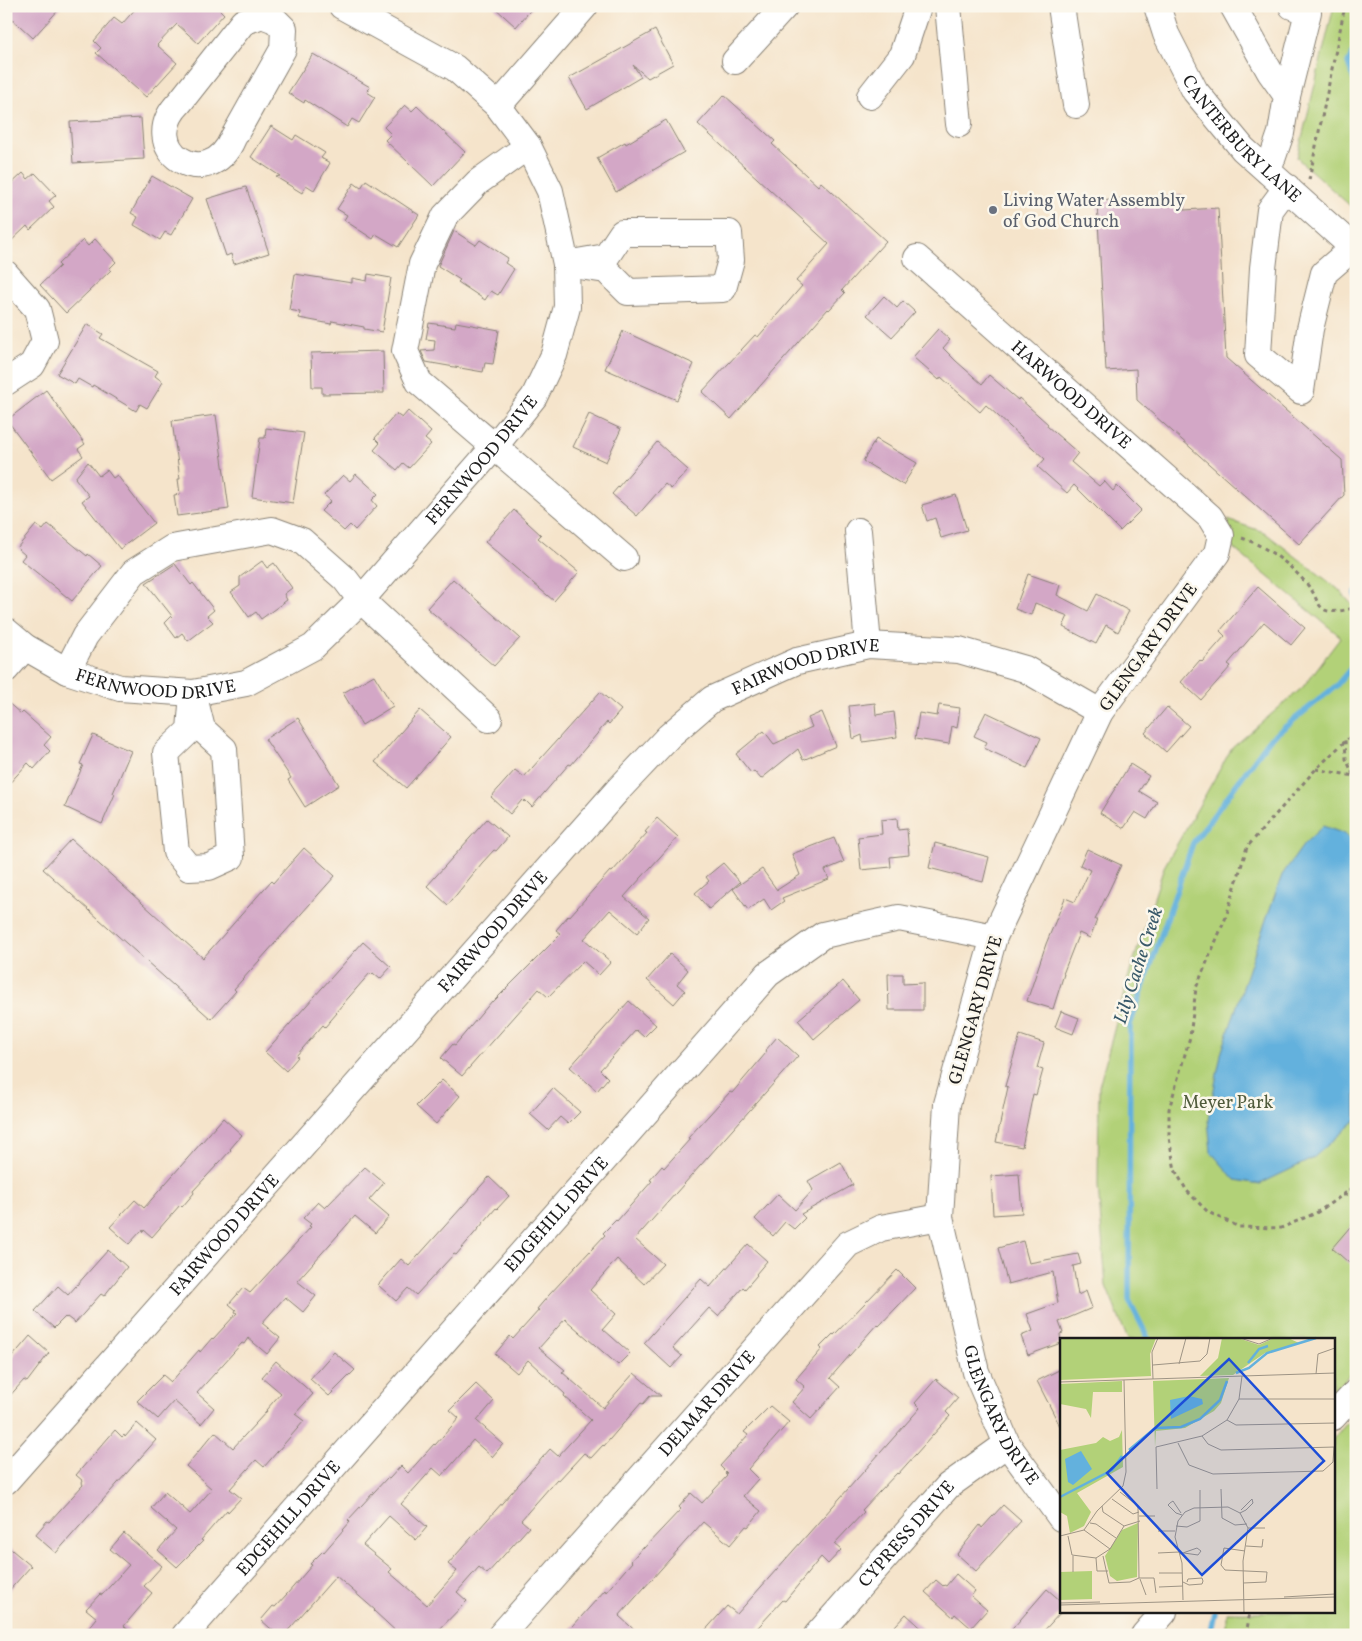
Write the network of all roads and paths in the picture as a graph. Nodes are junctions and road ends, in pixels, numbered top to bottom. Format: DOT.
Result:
graph roads {
  1 [pos="342,6"];
  2 [pos="585,6"];
  3 [pos="785,6"];
  4 [pos="932,6"];
  5 [pos="948,6"];
  6 [pos="1061,6"];
  7 [pos="1233,6"];
  8 [pos="1292,6"];
  9 [pos="1345,6"];
  10 [pos="918,7"];
  11 [pos="1162,8"];
  12 [pos="278,13"];
  13 [pos="735,61"];
  14 [pos="870,96"];
  15 [pos="1287,96"];
  16 [pos="1076,105"];
  17 [pos="498,106"];
  18 [pos="959,124"];
  19 [pos="528,146"];
  20 [pos="1268,170"];
  21 [pos="1298,184"];
  22 [pos="1354,249"];
  23 [pos="917,258"];
  24 [pos="566,264"];
  25 [pos="6,274"];
  26 [pos="6,382"];
  27 [pos="495,446"];
  28 [pos="858,531"];
  29 [pos="1221,535"];
  30 [pos="624,558"];
  31 [pos="361,600"];
  32 [pos="1356,608"];
  33 [pos="16,639"];
  34 [pos="868,645"];
  35 [pos="6,669"];
  36 [pos="67,670"];
  37 [pos="193,693"];
  38 [pos="1100,712"];
  39 [pos="489,719"];
  40 [pos="1356,731"];
  41 [pos="1345,740"];
  42 [pos="1316,769"];
  43 [pos="1355,777"];
  44 [pos="994,937"];
  45 [pos="1356,1185"];
  46 [pos="1356,1194"];
  47 [pos="1343,1195"];
  48 [pos="940,1217"];
  49 [pos="1356,1392"];
  50 [pos="1334,1417"];
  51 [pos="1007,1444"];
  52 [pos="6,1481"];
  53 [pos="1060,1517"];
  54 [pos="1250,1614"];
  55 [pos="185,1635"];
  56 [pos="501,1635"];
  57 [pos="817,1635"];
  58 [pos="1246,1635"];
  1 -- 17 [label="street, FERNWOOD DRIVE"];
  2 -- 17 [label="street"];
  3 -- 13 [label="street"];
  4 -- 10 [label="street"];
  5 -- 18 [label="street"];
  6 -- 16 [label="street"];
  7 -- 15 [label="street"];
  8 -- 15 [label="street"];
  9 -- 21 [label="path"];
  10 -- 14 [label="street"];
  11 -- 20 [label="street, CANTERBURY LANE"];
  12 -- 12 [label="street"];
  15 -- 20 [label="street"];
  17 -- 19 [label="street, FERNWOOD DRIVE"];
  19 -- 24 [label="street, FERNWOOD DRIVE"];
  19 -- 27 [label="street"];
  20 -- 21 [label="street, CANTERBURY LANE"];
  21 -- 22 [label="street, CANTERBURY LANE"];
  21 -- 22 [label="street"];
  23 -- 29 [label="street, HARWOOD DRIVE"];
  24 -- 24 [label="street"];
  24 -- 27 [label="street, FERNWOOD DRIVE"];
  25 -- 26 [label="street"];
  27 -- 30 [label="street"];
  27 -- 31 [label="street, FERNWOOD DRIVE"];
  28 -- 34 [label="street"];
  29 -- 32 [label="path"];
  29 -- 38 [label="street, GLENGARY DRIVE"];
  31 -- 36 [label="street"];
  31 -- 37 [label="street, FERNWOOD DRIVE"];
  31 -- 39 [label="street"];
  33 -- 35 [label="street"];
  33 -- 36 [label="street, FERNWOOD DRIVE"];
  34 -- 38 [label="street, FAIRWOOD DRIVE"];
  34 -- 52 [label="street, FAIRWOOD DRIVE"];
  36 -- 37 [label="street, FERNWOOD DRIVE"];
  37 -- 37 [label="street"];
  38 -- 44 [label="street, GLENGARY DRIVE"];
  40 -- 41 [label="path"];
  41 -- 42 [label="path"];
  41 -- 43 [label="path"];
  42 -- 43 [label="path"];
  42 -- 47 [label="path"];
  44 -- 48 [label="street, GLENGARY DRIVE"];
  44 -- 55 [label="street, EDGEHILL DRIVE"];
  45 -- 47 [label="path"];
  46 -- 47 [label="path"];
  48 -- 51 [label="street, GLENGARY DRIVE"];
  48 -- 56 [label="street, DELMAR DRIVE"];
  49 -- 50 [label="street"];
  51 -- 53 [label="street, GLENGARY DRIVE"];
  51 -- 57 [label="street, CYPRESS DRIVE"];
  54 -- 58 [label="path"];
}
